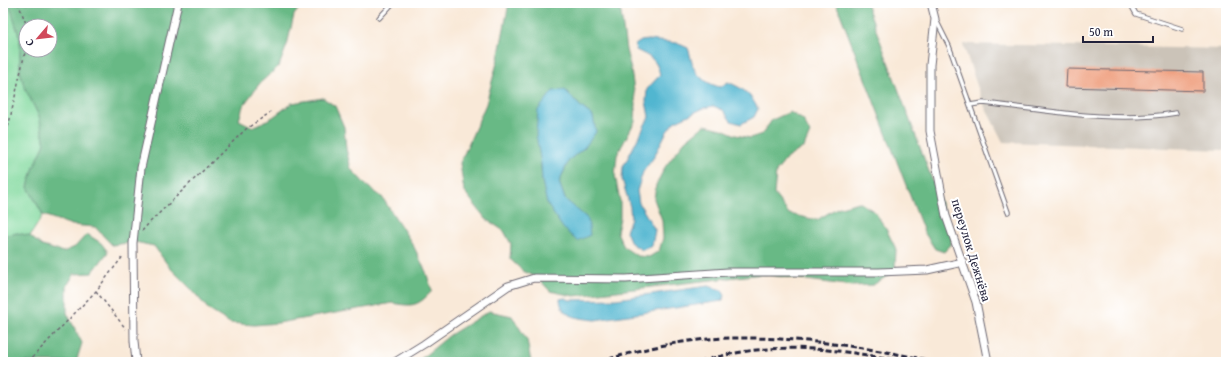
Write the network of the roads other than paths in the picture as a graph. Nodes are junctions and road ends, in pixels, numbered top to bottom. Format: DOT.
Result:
graph roads {
  1 [pos="178,3"];
  2 [pos="393,3"];
  3 [pos="931,3"];
  4 [pos="1130,3"];
  5 [pos="379,18"];
  6 [pos="936,19"];
  7 [pos="1182,29"];
  8 [pos="970,105"];
  9 [pos="1176,113"];
  10 [pos="1008,212"];
  11 [pos="963,262"];
  12 [pos="136,362"];
  13 [pos="395,362"];
  14 [pos="988,362"];
  1 -- 12 [label="street"];
  2 -- 5 [label="lane"];
  3 -- 6 [label="street, переулок Дежнёва"];
  4 -- 7 [label="lane"];
  6 -- 8 [label="lane"];
  6 -- 11 [label="street, переулок Дежнёва"];
  8 -- 9 [label="lane"];
  8 -- 10 [label="lane"];
  11 -- 13 [label="street"];
  11 -- 14 [label="street, переулок Дежнёва"];
}
